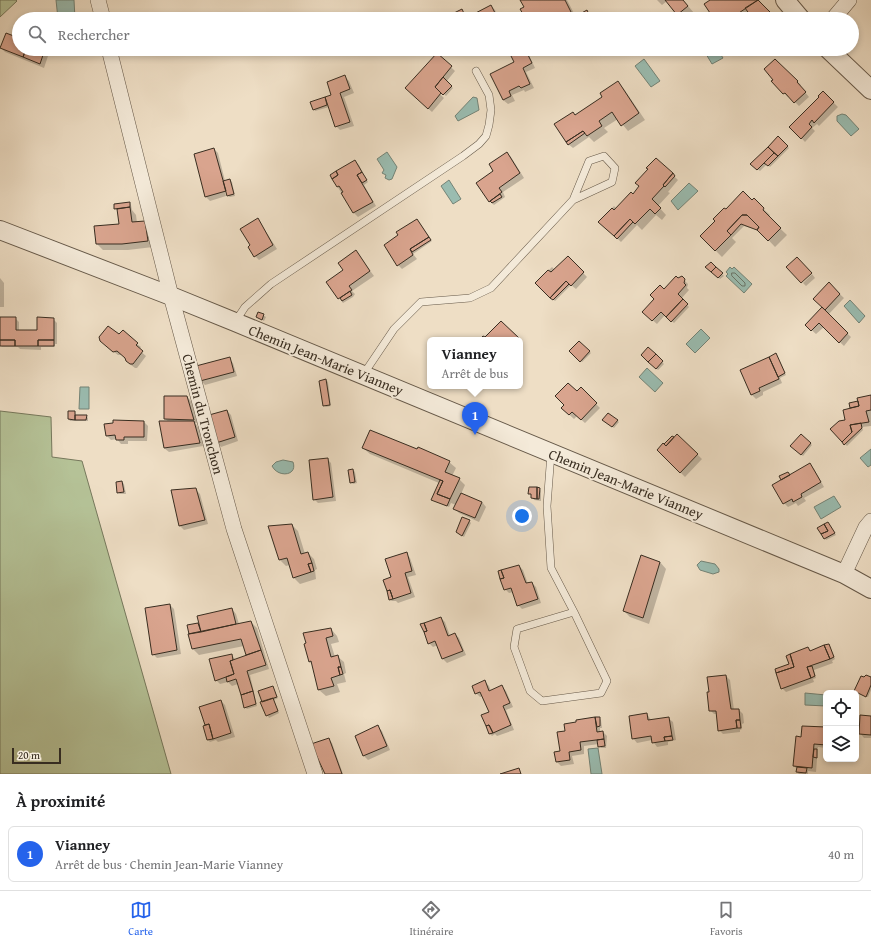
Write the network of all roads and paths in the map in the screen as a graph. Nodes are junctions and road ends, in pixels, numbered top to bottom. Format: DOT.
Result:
graph roads {
  1 [pos="98,0"];
  2 [pos="785,0"];
  3 [pos="849,0"];
  4 [pos="101,12"];
  5 [pos="795,12"];
  6 [pos="839,12"];
  7 [pos="111,56"];
  8 [pos="835,56"];
  9 [pos="476,71"];
  10 [pos="871,90"];
  11 [pos="573,200"];
  12 [pos="0,230"];
  13 [pos="171,296"];
  14 [pos="235,322"];
  15 [pos="363,375"];
  16 [pos="551,453"];
  17 [pos="871,521"];
  18 [pos="844,574"];
  19 [pos="871,589"];
  20 [pos="574,612"];
  21 [pos="315,774"];
  1 -- 4 [label="street"];
  2 -- 5 [label="street"];
  3 -- 6 [label="street"];
  7 -- 13 [label="street, Chemin du Tronchon"];
  8 -- 10 [label="street"];
  9 -- 14 [label="lane"];
  11 -- 11 [label="lane"];
  11 -- 15 [label="lane"];
  12 -- 13 [label="street, Chemin Jean-Marie Vianney"];
  13 -- 14 [label="street, Chemin Jean-Marie Vianney"];
  13 -- 21 [label="street, Chemin du Tronchon"];
  14 -- 15 [label="street, Chemin Jean-Marie Vianney"];
  15 -- 16 [label="street, Chemin Jean-Marie Vianney"];
  16 -- 18 [label="street, Chemin Jean-Marie Vianney"];
  16 -- 20 [label="lane"];
  17 -- 18 [label="street"];
  18 -- 19 [label="street, Chemin Jean-Marie Vianney"];
  20 -- 20 [label="lane"];
}
